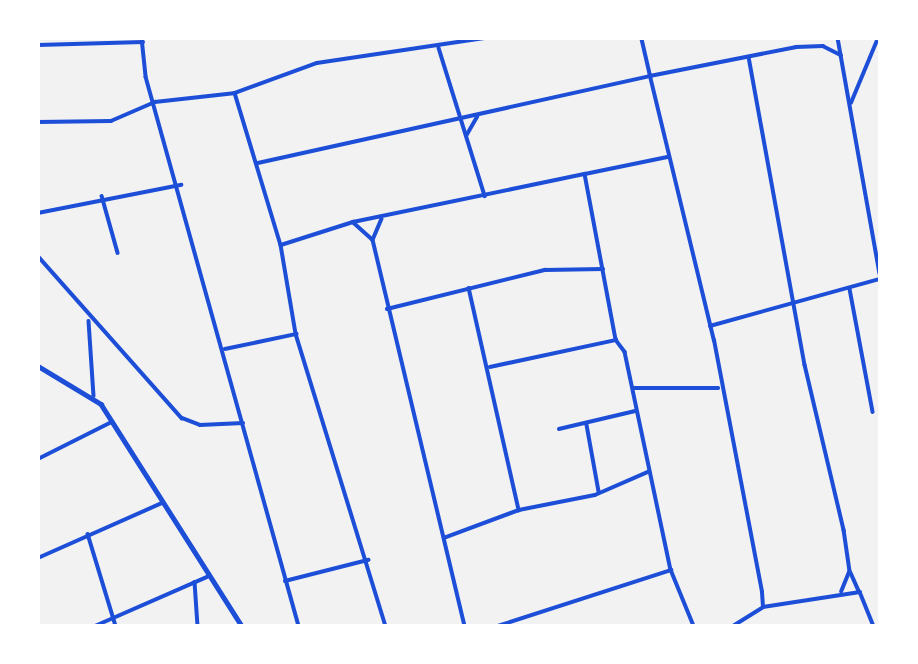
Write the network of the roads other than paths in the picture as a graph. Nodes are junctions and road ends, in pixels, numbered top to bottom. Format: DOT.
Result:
graph roads {
  1 [pos="484,38"];
  2 [pos="640,38"];
  3 [pos="838,38"];
  4 [pos="878,38"];
  5 [pos="142,40"];
  6 [pos="38,45"];
  7 [pos="439,48"];
  8 [pos="841,55"];
  9 [pos="748,57"];
  10 [pos="650,76"];
  11 [pos="235,93"];
  12 [pos="155,102"];
  13 [pos="851,103"];
  14 [pos="477,117"];
  15 [pos="457,121"];
  16 [pos="38,122"];
  17 [pos="466,137"];
  18 [pos="668,157"];
  19 [pos="258,163"];
  20 [pos="585,174"];
  21 [pos="181,185"];
  22 [pos="102,196"];
  23 [pos="485,196"];
  24 [pos="38,213"];
  25 [pos="383,217"];
  26 [pos="353,222"];
  27 [pos="373,240"];
  28 [pos="281,245"];
  29 [pos="118,253"];
  30 [pos="38,256"];
  31 [pos="603,270"];
  32 [pos="880,274"];
  33 [pos="880,279"];
  34 [pos="469,288"];
  35 [pos="850,289"];
  36 [pos="794,304"];
  37 [pos="387,309"];
  38 [pos="89,319"];
  39 [pos="710,326"];
  40 [pos="296,334"];
  41 [pos="616,340"];
  42 [pos="225,349"];
  43 [pos="38,366"];
  44 [pos="490,367"];
  45 [pos="632,388"];
  46 [pos="718,388"];
  47 [pos="94,396"];
  48 [pos="635,411"];
  49 [pos="873,412"];
  50 [pos="112,422"];
  51 [pos="243,423"];
  52 [pos="587,425"];
  53 [pos="559,429"];
  54 [pos="38,459"];
  55 [pos="648,472"];
  56 [pos="599,493"];
  57 [pos="162,503"];
  58 [pos="519,510"];
  59 [pos="88,534"];
  60 [pos="444,538"];
  61 [pos="38,558"];
  62 [pos="369,560"];
  63 [pos="671,570"];
  64 [pos="850,571"];
  65 [pos="207,577"];
  66 [pos="285,580"];
  67 [pos="195,582"];
  68 [pos="842,591"];
  69 [pos="860,593"];
  70 [pos="763,607"];
  71 [pos="113,617"];
  72 [pos="743,619"];
  73 [pos="95,625"];
  74 [pos="116,625"];
  75 [pos="198,625"];
  76 [pos="242,625"];
  77 [pos="299,625"];
  78 [pos="386,625"];
  79 [pos="466,625"];
  80 [pos="498,625"];
  81 [pos="694,625"];
  82 [pos="738,625"];
  83 [pos="874,625"];
  1 -- 7 [label="street"];
  2 -- 10 [label="street"];
  3 -- 8 [label="street"];
  4 -- 13 [label="street"];
  5 -- 6 [label="street"];
  5 -- 12 [label="street"];
  7 -- 11 [label="street"];
  7 -- 15 [label="street"];
  8 -- 9 [label="street"];
  8 -- 13 [label="street"];
  9 -- 10 [label="street"];
  9 -- 36 [label="street"];
  10 -- 14 [label="street"];
  10 -- 18 [label="street"];
  11 -- 12 [label="street"];
  11 -- 19 [label="street"];
  12 -- 16 [label="street"];
  12 -- 21 [label="street"];
  13 -- 32 [label="street"];
  14 -- 15 [label="street"];
  14 -- 17 [label="street"];
  15 -- 17 [label="street"];
  15 -- 19 [label="street"];
  17 -- 23 [label="street"];
  18 -- 20 [label="street"];
  18 -- 39 [label="street"];
  19 -- 28 [label="street"];
  20 -- 23 [label="street"];
  20 -- 31 [label="street"];
  21 -- 22 [label="street"];
  21 -- 42 [label="street"];
  22 -- 24 [label="street"];
  22 -- 29 [label="street"];
  23 -- 25 [label="street"];
  25 -- 26 [label="street"];
  25 -- 27 [label="street"];
  26 -- 27 [label="street"];
  26 -- 28 [label="street"];
  27 -- 37 [label="street"];
  28 -- 40 [label="street"];
  30 -- 38 [label="street"];
  31 -- 34 [label="street"];
  31 -- 41 [label="street"];
  33 -- 35 [label="street"];
  34 -- 37 [label="street"];
  34 -- 44 [label="street"];
  35 -- 36 [label="street"];
  35 -- 49 [label="street"];
  36 -- 39 [label="street"];
  36 -- 64 [label="street"];
  37 -- 60 [label="street"];
  38 -- 47 [label="street"];
  38 -- 51 [label="street"];
  39 -- 46 [label="street"];
  40 -- 42 [label="street"];
  40 -- 62 [label="street"];
  41 -- 44 [label="street"];
  41 -- 45 [label="street"];
  42 -- 51 [label="street"];
  43 -- 47 [label="street"];
  44 -- 58 [label="street"];
  45 -- 46 [label="street"];
  45 -- 48 [label="street"];
  46 -- 70 [label="street"];
  47 -- 50 [label="street"];
  48 -- 52 [label="street"];
  48 -- 55 [label="street"];
  50 -- 54 [label="street"];
  50 -- 57 [label="street"];
  51 -- 66 [label="street"];
  52 -- 53 [label="street"];
  52 -- 56 [label="street"];
  55 -- 56 [label="street"];
  55 -- 63 [label="street"];
  56 -- 58 [label="street"];
  57 -- 59 [label="street"];
  57 -- 65 [label="street"];
  58 -- 60 [label="street"];
  59 -- 61 [label="street"];
  59 -- 71 [label="street"];
  60 -- 79 [label="street"];
  62 -- 66 [label="street"];
  62 -- 78 [label="street"];
  63 -- 80 [label="street"];
  63 -- 81 [label="street"];
  64 -- 68 [label="street"];
  64 -- 69 [label="street"];
  65 -- 67 [label="street"];
  65 -- 76 [label="street"];
  66 -- 77 [label="street"];
  67 -- 71 [label="street"];
  67 -- 75 [label="street"];
  68 -- 69 [label="street"];
  68 -- 70 [label="street"];
  69 -- 83 [label="street"];
  70 -- 72 [label="street"];
  71 -- 73 [label="street"];
  71 -- 74 [label="street"];
  72 -- 82 [label="street"];
  72 -- 82 [label="street"];
}
